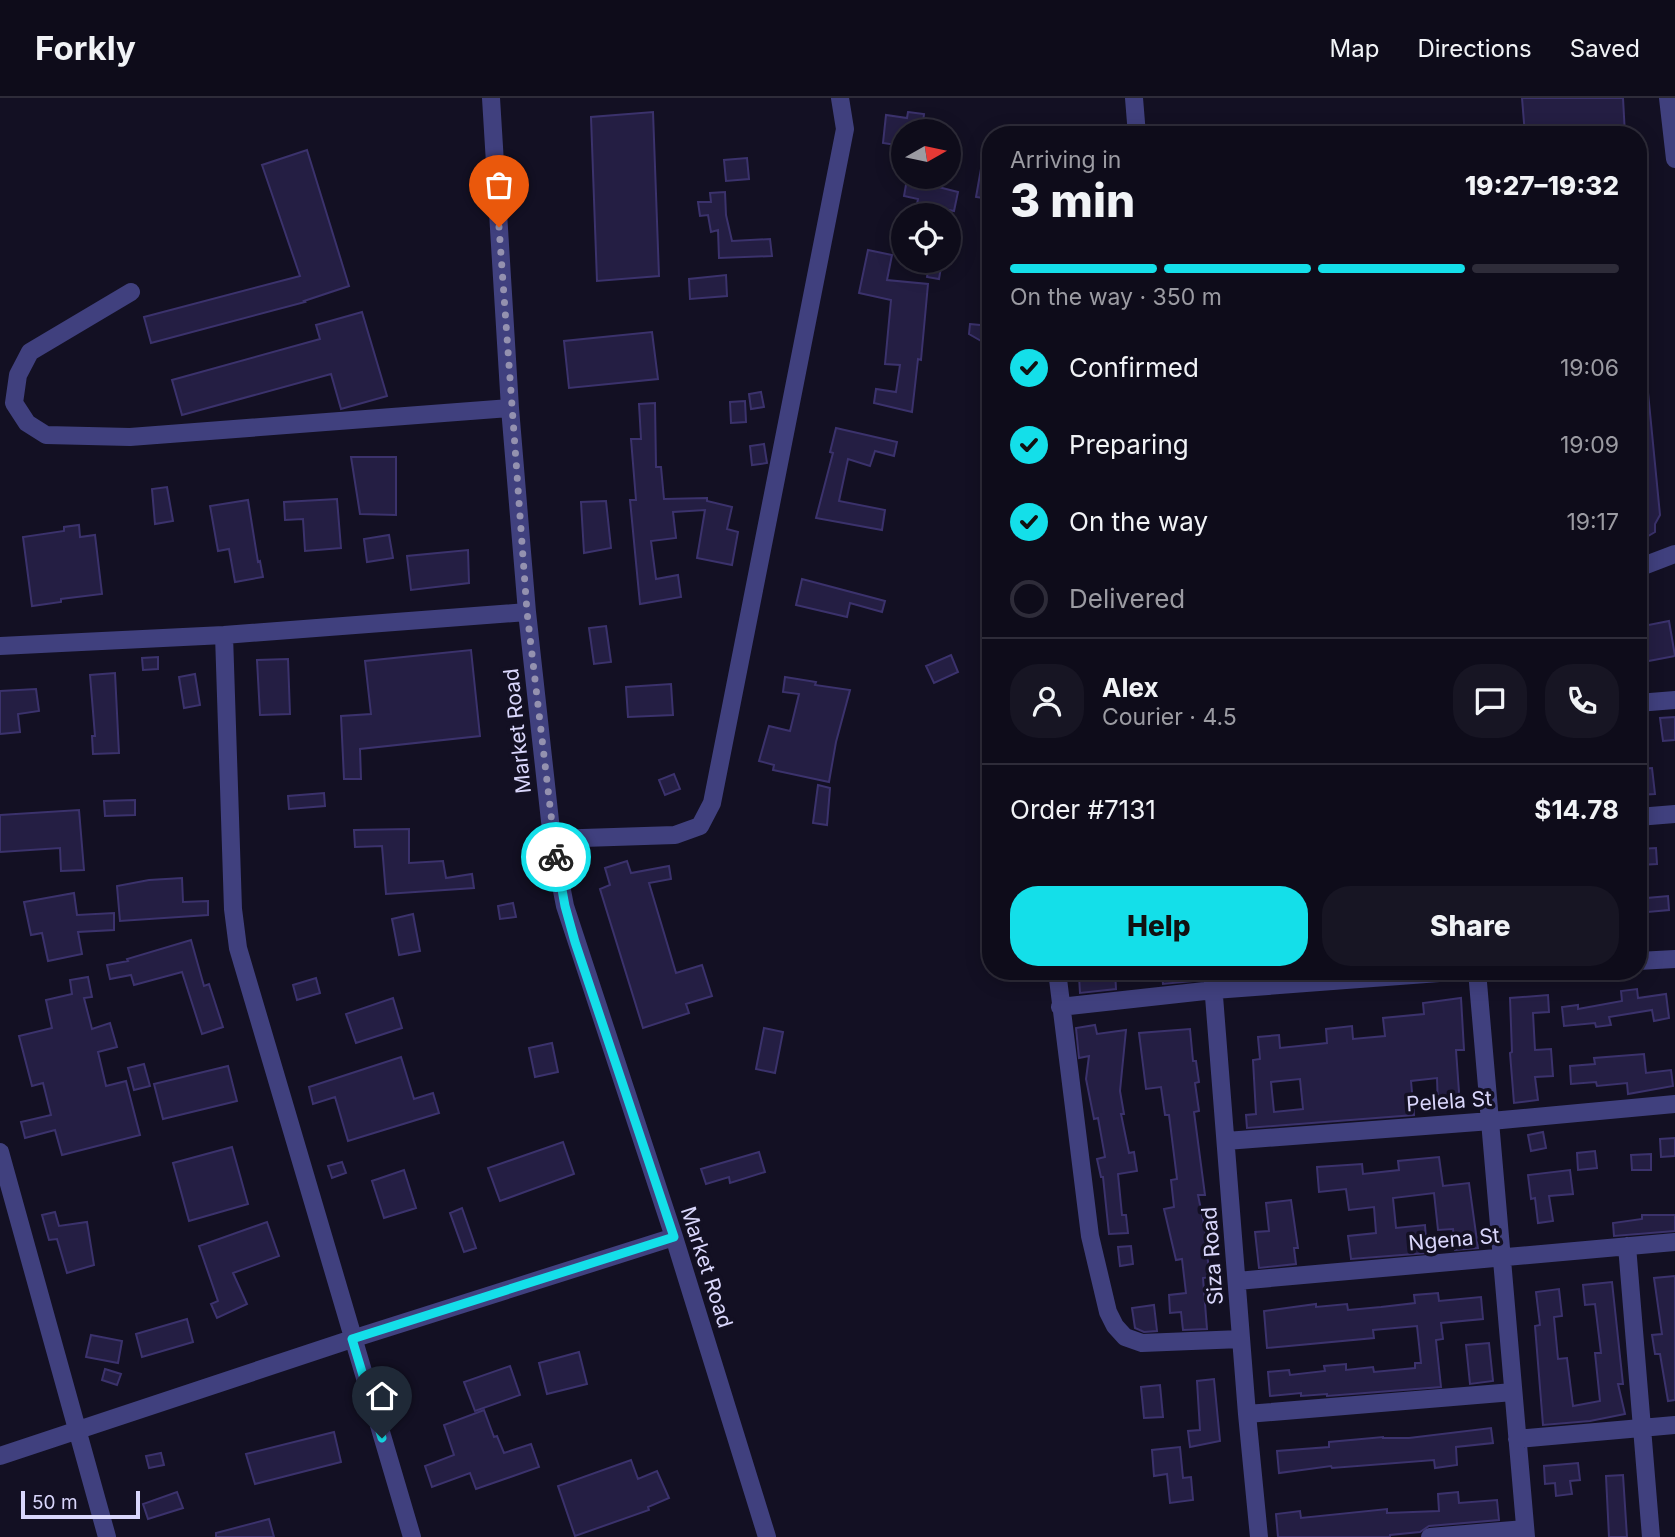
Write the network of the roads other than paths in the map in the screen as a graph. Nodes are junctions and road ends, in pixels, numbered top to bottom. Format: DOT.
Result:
graph roads {
  1 [pos="491,98"];
  2 [pos="841,98"];
  3 [pos="1134,98"];
  4 [pos="1670,101"];
  5 [pos="1136,126"];
  6 [pos="1675,159"];
  7 [pos="131,292"];
  8 [pos="510,408"];
  9 [pos="1675,554"];
  10 [pos="1647,565"];
  11 [pos="527,612"];
  12 [pos="224,635"];
  13 [pos="0,646"];
  14 [pos="1675,700"];
  15 [pos="1647,702"];
  16 [pos="1675,814"];
  17 [pos="1647,816"];
  18 [pos="552,839"];
  19 [pos="1675,959"];
  20 [pos="1647,961"];
  21 [pos="1058,980"];
  22 [pos="1213,980"];
  23 [pos="1347,980"];
  24 [pos="1478,980"];
  25 [pos="1214,990"];
  26 [pos="1060,1007"];
  27 [pos="1675,1104"];
  28 [pos="1491,1121"];
  29 [pos="1226,1141"];
  30 [pos="0,1152"];
  31 [pos="674,1237"];
  32 [pos="1675,1242"];
  33 [pos="1626,1246"];
  34 [pos="1502,1258"];
  35 [pos="1237,1281"];
  36 [pos="352,1339"];
  37 [pos="1241,1339"];
  38 [pos="1513,1392"];
  39 [pos="1247,1414"];
  40 [pos="1675,1425"];
  41 [pos="1640,1428"];
  42 [pos="77,1429"];
  43 [pos="1517,1438"];
  44 [pos="0,1456"];
  45 [pos="1525,1533"];
  46 [pos="107,1537"];
  47 [pos="412,1537"];
  48 [pos="767,1537"];
  49 [pos="1259,1537"];
  50 [pos="1430,1537"];
  51 [pos="1651,1537"];
  1 -- 8 [label="street, Market Road"];
  2 -- 18 [label="street"];
  3 -- 5 [label="street"];
  4 -- 6 [label="street"];
  7 -- 8 [label="street"];
  8 -- 11 [label="street, Market Road"];
  9 -- 10 [label="street"];
  11 -- 12 [label="street"];
  11 -- 18 [label="street, Market Road"];
  12 -- 13 [label="street"];
  12 -- 36 [label="street"];
  14 -- 15 [label="street"];
  16 -- 17 [label="street"];
  18 -- 31 [label="street, Market Road"];
  19 -- 20 [label="street"];
  21 -- 26 [label="street"];
  22 -- 25 [label="street, Siza Road"];
  23 -- 25 [label="street"];
  24 -- 28 [label="street"];
  25 -- 26 [label="street"];
  25 -- 29 [label="street, Siza Road"];
  26 -- 37 [label="street"];
  27 -- 28 [label="street, Pelela St"];
  28 -- 29 [label="street, Pelela St"];
  28 -- 34 [label="street"];
  29 -- 35 [label="street, Siza Road"];
  30 -- 42 [label="street"];
  31 -- 36 [label="street"];
  31 -- 48 [label="street, Market Road"];
  32 -- 33 [label="street, Ngena St"];
  33 -- 34 [label="street, Ngena St"];
  33 -- 41 [label="street"];
  34 -- 35 [label="street, Ngena St"];
  34 -- 38 [label="street"];
  35 -- 37 [label="street, Siza Road"];
  36 -- 42 [label="street"];
  36 -- 47 [label="street"];
  37 -- 39 [label="street, Siza Road"];
  38 -- 39 [label="street"];
  38 -- 43 [label="street"];
  39 -- 49 [label="street, Siza Road"];
  40 -- 41 [label="street"];
  41 -- 43 [label="street"];
  41 -- 51 [label="street"];
  42 -- 44 [label="street"];
  42 -- 46 [label="street"];
  43 -- 45 [label="street"];
  45 -- 50 [label="street"];
}
